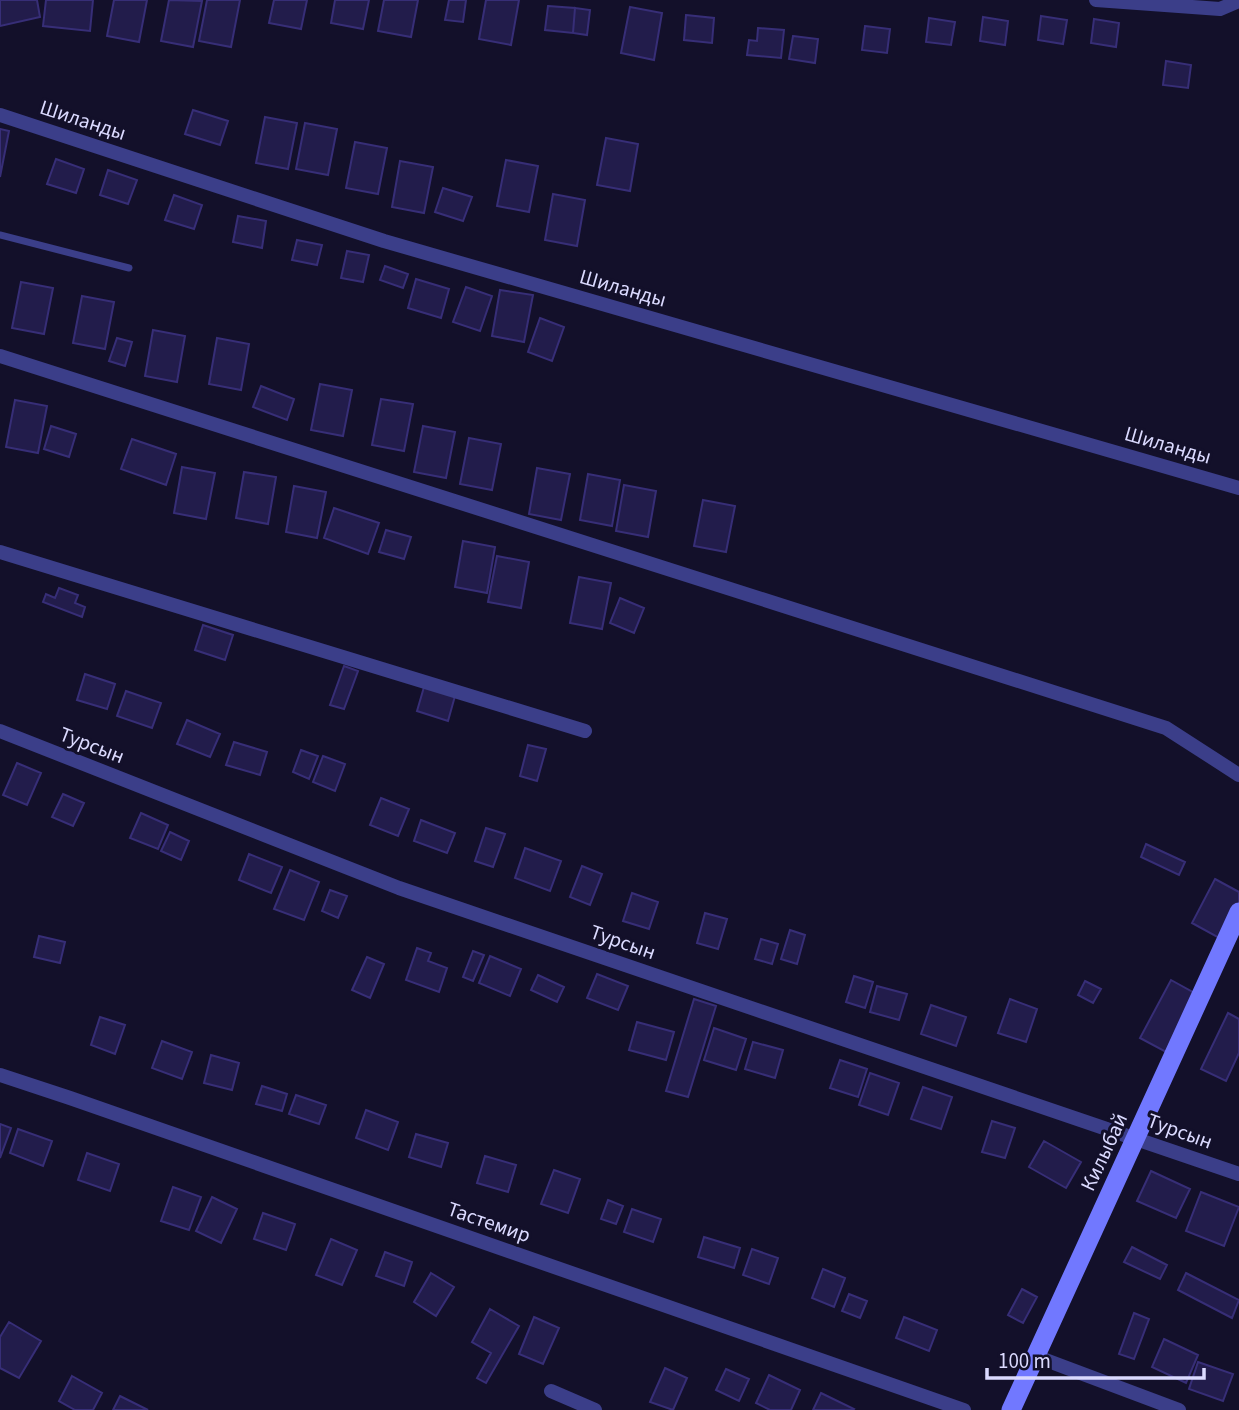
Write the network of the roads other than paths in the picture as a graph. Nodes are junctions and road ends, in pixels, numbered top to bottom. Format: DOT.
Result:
graph roads {
  1 [pos="1096,0"];
  2 [pos="1239,1"];
  3 [pos="0,115"];
  4 [pos="0,236"];
  5 [pos="129,268"];
  6 [pos="0,356"];
  7 [pos="1239,488"];
  8 [pos="0,552"];
  9 [pos="0,731"];
  10 [pos="585,731"];
  11 [pos="1239,775"];
  12 [pos="1239,912"];
  13 [pos="0,1075"];
  14 [pos="1136,1138"];
  15 [pos="1239,1174"];
  16 [pos="1035,1356"];
  17 [pos="551,1391"];
  18 [pos="595,1410"];
  19 [pos="964,1410"];
  20 [pos="1011,1410"];
  21 [pos="1179,1410"];
  1 -- 2 [label="street"];
  3 -- 7 [label="street, Шиланды"];
  4 -- 5 [label="lane"];
  6 -- 11 [label="street"];
  8 -- 10 [label="street"];
  9 -- 14 [label="street, Турсын"];
  12 -- 14 [label="street, Килыбай"];
  13 -- 19 [label="street, Тастемир"];
  14 -- 15 [label="street, Турсын"];
  14 -- 16 [label="street, Килыбай"];
  16 -- 20 [label="street, Килыбай"];
  16 -- 21 [label="street"];
  17 -- 18 [label="street"];
}
